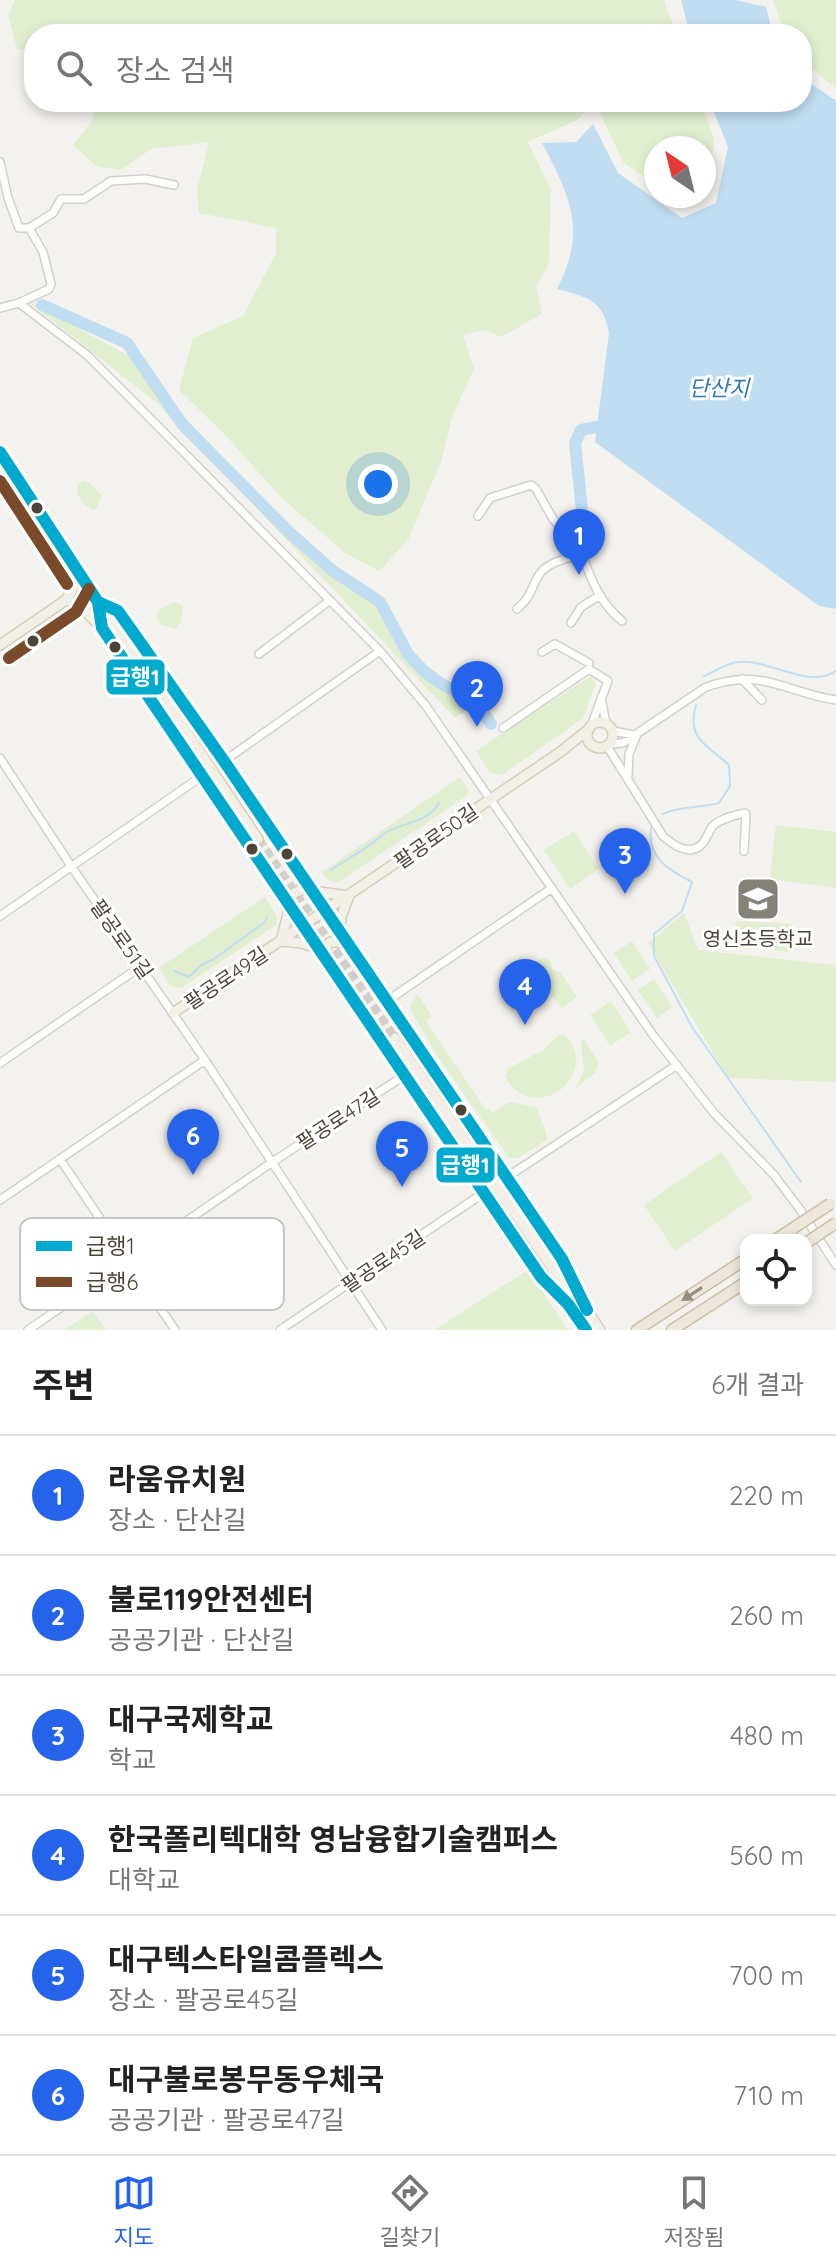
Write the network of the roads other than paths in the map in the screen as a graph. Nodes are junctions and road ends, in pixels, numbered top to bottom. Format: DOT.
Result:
graph roads {
  1 [pos="0,162"];
  2 [pos="174,185"];
  3 [pos="29,228"];
  4 [pos="19,303"];
  5 [pos="0,308"];
  6 [pos="0,452"];
  7 [pos="4,461"];
  8 [pos="478,516"];
  9 [pos="582,554"];
  10 [pos="76,568"];
  11 [pos="599,596"];
  12 [pos="66,600"];
  13 [pos="329,601"];
  14 [pos="98,602"];
  15 [pos="517,609"];
  16 [pos="622,621"];
  17 [pos="571,623"];
  18 [pos="102,628"];
  19 [pos="0,645"];
  20 [pos="380,651"];
  21 [pos="542,652"];
  22 [pos="259,654"];
  23 [pos="589,663"];
  24 [pos="742,679"];
  25 [pos="601,698"];
  26 [pos="762,700"];
  27 [pos="836,700"];
  28 [pos="590,727"];
  29 [pos="610,727"];
  30 [pos="503,728"];
  31 [pos="636,734"];
  32 [pos="608,745"];
  33 [pos="595,747"];
  34 [pos="559,753"];
  35 [pos="0,758"];
  36 [pos="224,761"];
  37 [pos="202,776"];
  38 [pos="628,778"];
  39 [pos="491,797"];
  40 [pos="258,839"];
  41 [pos="744,851"];
  42 [pos="71,866"];
  43 [pos="304,879"];
  44 [pos="278,888"];
  45 [pos="552,888"];
  46 [pos="311,891"];
  47 [pos="349,896"];
  48 [pos="290,906"];
  49 [pos="325,911"];
  50 [pos="0,916"];
  51 [pos="313,919"];
  52 [pos="303,926"];
  53 [pos="341,933"];
  54 [pos="281,941"];
  55 [pos="352,950"];
  56 [pos="322,953"];
  57 [pos="140,967"];
  58 [pos="387,1001"];
  59 [pos="173,1013"];
  60 [pos="395,1038"];
  61 [pos="205,1060"];
  62 [pos="0,1063"];
  63 [pos="677,1065"];
  64 [pos="405,1075"];
  65 [pos="60,1159"];
  66 [pos="271,1163"];
  67 [pos="507,1177"];
  68 [pos="485,1192"];
  69 [pos="0,1200"];
  70 [pos="833,1202"];
  71 [pos="99,1218"];
  72 [pos="191,1218"];
  73 [pos="836,1223"];
  74 [pos="784,1234"];
  75 [pos="812,1239"];
  76 [pos="740,1263"];
  77 [pos="836,1265"];
  78 [pos="555,1272"];
  79 [pos="351,1283"];
  80 [pos="740,1286"];
  81 [pos="579,1298"];
  82 [pos="568,1304"];
  83 [pos="57,1310"];
  84 [pos="161,1310"];
  85 [pos="28,1330"];
  86 [pos="175,1330"];
  87 [pos="280,1330"];
  88 [pos="382,1330"];
  89 [pos="586,1330"];
  90 [pos="600,1330"];
  91 [pos="637,1330"];
  92 [pos="672,1330"];
  1 -- 3 [label="street"];
  2 -- 3 [label="street"];
  3 -- 4 [label="street"];
  4 -- 5 [label="street"];
  4 -- 13 [label="street"];
  6 -- 7 [label="main road"];
  7 -- 10 [label="main road"];
  8 -- 9 [label="street"];
  9 -- 11 [label="street"];
  9 -- 15 [label="street"];
  10 -- 12 [label="main road"];
  10 -- 14 [label="main road"];
  11 -- 16 [label="street"];
  11 -- 17 [label="street"];
  12 -- 18 [label="main road"];
  12 -- 19 [label="main road"];
  13 -- 20 [label="street"];
  13 -- 22 [label="street"];
  14 -- 18 [label="main road"];
  14 -- 36 [label="main road"];
  14 -- 40 [label="main road"];
  18 -- 37 [label="main road"];
  20 -- 36 [label="street"];
  20 -- 39 [label="street"];
  21 -- 23 [label="street"];
  24 -- 26 [label="street"];
  24 -- 27 [label="street"];
  24 -- 31 [label="street"];
  25 -- 28 [label="street"];
  25 -- 29 [label="street"];
  25 -- 30 [label="street"];
  28 -- 29 [label="main road"];
  28 -- 33 [label="main road"];
  28 -- 34 [label="main road, 팔공로50길"];
  29 -- 31 [label="street"];
  29 -- 32 [label="main road"];
  31 -- 32 [label="street"];
  31 -- 38 [label="street"];
  32 -- 33 [label="main road"];
  32 -- 38 [label="street"];
  33 -- 34 [label="main road"];
  34 -- 39 [label="main road, 팔공로50길"];
  35 -- 42 [label="street, 팔공로51길"];
  36 -- 43 [label="main road"];
  37 -- 42 [label="street"];
  37 -- 44 [label="main road"];
  38 -- 41 [label="street"];
  39 -- 45 [label="street"];
  39 -- 47 [label="main road, 팔공로50길"];
  42 -- 50 [label="street"];
  42 -- 57 [label="street, 팔공로51길"];
  43 -- 44 [label="main road"];
  43 -- 46 [label="main road"];
  44 -- 48 [label="main road"];
  45 -- 58 [label="street"];
  45 -- 63 [label="street"];
  46 -- 47 [label="main road"];
  46 -- 49 [label="main road"];
  47 -- 49 [label="main road, 팔공로50길"];
  47 -- 53 [label="main road"];
  48 -- 52 [label="main road"];
  48 -- 54 [label="main road"];
  49 -- 51 [label="main road, 팔공로50길"];
  49 -- 53 [label="main road"];
  51 -- 52 [label="main road, 팔공로49길"];
  52 -- 54 [label="main road, 팔공로49길"];
  52 -- 56 [label="main road"];
  53 -- 55 [label="main road"];
  54 -- 56 [label="main road"];
  54 -- 59 [label="main road, 팔공로49길"];
  55 -- 56 [label="main road"];
  55 -- 58 [label="main road"];
  56 -- 64 [label="main road"];
  57 -- 59 [label="street, 팔공로51길"];
  57 -- 62 [label="street"];
  58 -- 67 [label="main road"];
  59 -- 61 [label="street, 팔공로49길"];
  60 -- 78 [label="main road"];
  61 -- 65 [label="street"];
  61 -- 66 [label="street, 팔공로49길"];
  63 -- 67 [label="street"];
  63 -- 77 [label="street"];
  64 -- 66 [label="street, 팔공로47길"];
  64 -- 68 [label="main road"];
  65 -- 69 [label="street"];
  65 -- 71 [label="street"];
  66 -- 72 [label="street, 팔공로47길"];
  66 -- 79 [label="street"];
  67 -- 81 [label="main road"];
  68 -- 79 [label="street, 팔공로45길"];
  68 -- 82 [label="main road"];
  70 -- 74 [label="highway, bridge"];
  73 -- 75 [label="highway, bridge"];
  76 -- 91 [label="highway, one-way"];
  78 -- 81 [label="main road"];
  78 -- 82 [label="main road"];
  79 -- 87 [label="street, 팔공로45길"];
  79 -- 88 [label="street"];
  80 -- 92 [label="highway"];
  81 -- 90 [label="main road"];
  82 -- 89 [label="main road"];
  83 -- 85 [label="street, 팔공로47길"];
  84 -- 86 [label="street"];
}
